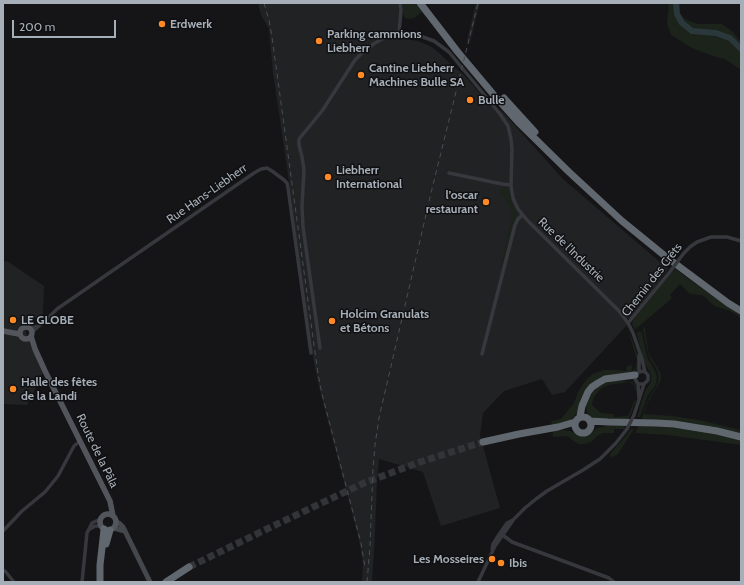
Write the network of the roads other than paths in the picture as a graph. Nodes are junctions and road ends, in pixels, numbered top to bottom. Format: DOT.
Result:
graph roads {
  1 [pos="400,3"];
  2 [pos="420,3"];
  3 [pos="426,3"];
  4 [pos="399,34"];
  5 [pos="525,129"];
  6 [pos="449,173"];
  7 [pos="511,185"];
  8 [pos="522,215"];
  9 [pos="741,241"];
  10 [pos="741,306"];
  11 [pos="741,311"];
  12 [pos="741,315"];
  13 [pos="628,323"];
  14 [pos="4,331"];
  15 [pos="20,331"];
  16 [pos="30,334"];
  17 [pos="320,348"];
  18 [pos="311,353"];
  19 [pos="482,354"];
  20 [pos="640,354"];
  21 [pos="645,372"];
  22 [pos="637,378"];
  23 [pos="644,384"];
  24 [pos="638,402"];
  25 [pos="583,422"];
  26 [pos="741,437"];
  27 [pos="80,441"];
  28 [pos="483,442"];
  29 [pos="108,497"];
  30 [pos="106,515"];
  31 [pos="114,519"];
  32 [pos="106,526"];
  33 [pos="90,529"];
  34 [pos="3,531"];
  35 [pos="125,532"];
  36 [pos="501,534"];
  37 [pos="189,567"];
  38 [pos="3,570"];
  39 [pos="14,582"];
  40 [pos="82,582"];
  41 [pos="100,582"];
  42 [pos="103,582"];
  43 [pos="150,582"];
  44 [pos="166,582"];
  45 [pos="478,582"];
  46 [pos="614,582"];
  1 -- 4 [label="street"];
  2 -- 5 [label="highway"];
  3 -- 10 [label="highway"];
  4 -- 7 [label="street, Rue de l'Industrie"];
  4 -- 17 [label="street"];
  5 -- 11 [label="highway"];
  5 -- 12 [label="highway"];
  6 -- 7 [label="street"];
  7 -- 8 [label="street, Rue de l'Industrie"];
  8 -- 13 [label="street, Rue de l'Industrie"];
  8 -- 19 [label="street"];
  9 -- 13 [label="street, Chemin des Crêts, bridge"];
  13 -- 20 [label="street, Chemin des Crêts"];
  14 -- 15 [label="main road"];
  15 -- 16 [label="main road"];
  15 -- 16 [label="main road"];
  16 -- 18 [label="street, Rue Hans-Liebherr"];
  16 -- 27 [label="main road, Route de la Pâla"];
  20 -- 21 [label="street, Chemin des Crêts"];
  20 -- 22 [label="street, Chemin des Crêts"];
  21 -- 22 [label="street"];
  21 -- 23 [label="street, Chemin des Crêts"];
  22 -- 23 [label="street"];
  22 -- 24 [label="street, Chemin des Crêts"];
  22 -- 25 [label="highway"];
  23 -- 24 [label="street, Chemin des Crêts"];
  24 -- 36 [label="street, Chemin des Crêts, bridge"];
  25 -- 26 [label="highway"];
  25 -- 28 [label="highway"];
  27 -- 29 [label="main road, Route de la Pâla"];
  27 -- 34 [label="street"];
  29 -- 30 [label="main road, Route de la Pâla"];
  29 -- 31 [label="main road, Route de la Pâla"];
  30 -- 31 [label="main road"];
  30 -- 32 [label="main road"];
  31 -- 32 [label="main road"];
  31 -- 35 [label="street, Route de la Pâla"];
  32 -- 33 [label="street"];
  32 -- 33 [label="street"];
  32 -- 35 [label="street"];
  32 -- 41 [label="highway"];
  32 -- 42 [label="highway"];
  33 -- 40 [label="street"];
  35 -- 43 [label="street, Route de la Pâla"];
  36 -- 45 [label="street, Chemin des Crêts"];
  36 -- 46 [label="street"];
  37 -- 44 [label="highway"];
  38 -- 39 [label="street"];
}
